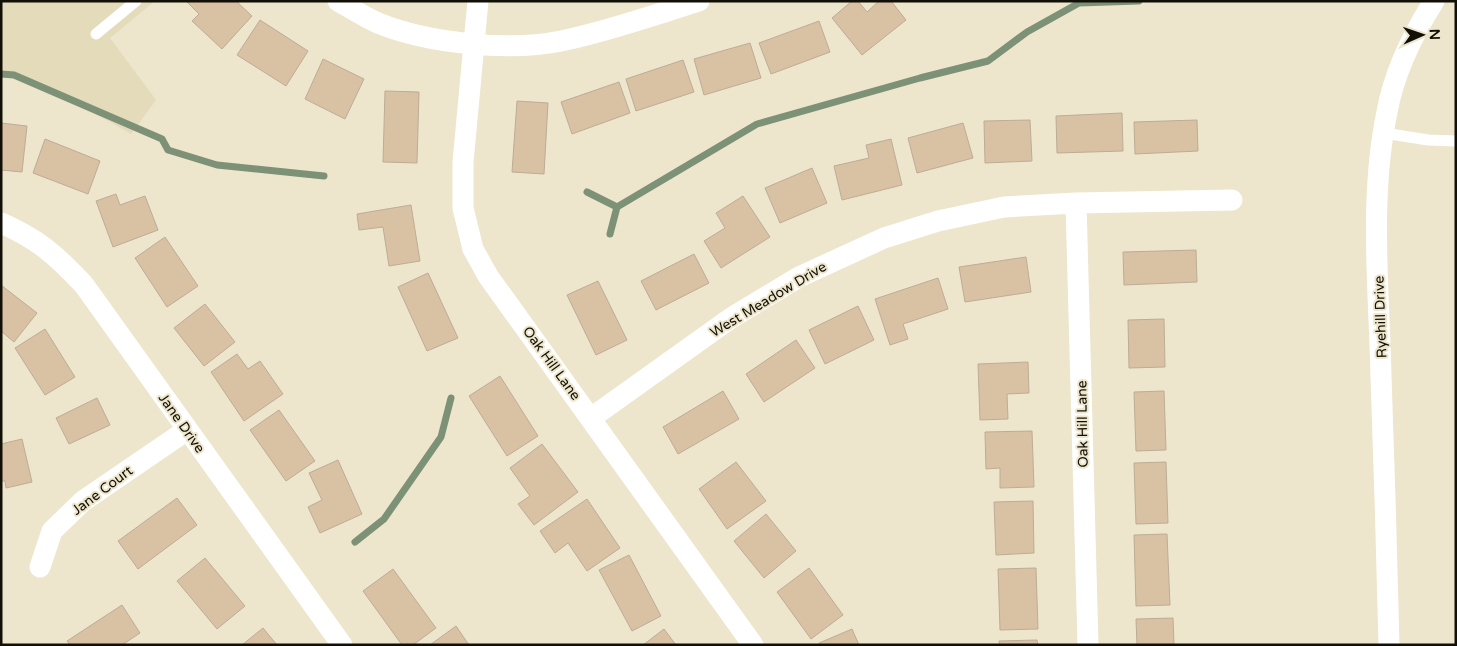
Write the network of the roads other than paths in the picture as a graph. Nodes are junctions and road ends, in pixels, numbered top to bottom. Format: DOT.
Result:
graph roads {
  1 [pos="136,1"];
  2 [pos="338,1"];
  3 [pos="478,1"];
  4 [pos="699,1"];
  5 [pos="1434,1"];
  6 [pos="96,34"];
  7 [pos="474,44"];
  8 [pos="1384,133"];
  9 [pos="1456,141"];
  10 [pos="1232,200"];
  11 [pos="1076,203"];
  12 [pos="1,223"];
  13 [pos="591,418"];
  14 [pos="187,430"];
  15 [pos="40,567"];
  16 [pos="342,645"];
  17 [pos="753,645"];
  18 [pos="1088,645"];
  19 [pos="1389,645"];
  1 -- 6 [label="lane"];
  2 -- 7 [label="street"];
  3 -- 7 [label="street, Oak Hill Lane"];
  4 -- 7 [label="street"];
  5 -- 8 [label="street, Ryehill Drive"];
  7 -- 13 [label="street, Oak Hill Lane"];
  8 -- 9 [label="lane"];
  8 -- 19 [label="street, Ryehill Drive"];
  10 -- 11 [label="street, West Meadow Drive"];
  11 -- 13 [label="street, West Meadow Drive"];
  11 -- 18 [label="street, Oak Hill Lane"];
  12 -- 14 [label="street, Jane Drive"];
  13 -- 17 [label="street, Oak Hill Lane"];
  14 -- 15 [label="street, Jane Court"];
  14 -- 16 [label="street, Jane Drive"];
}
